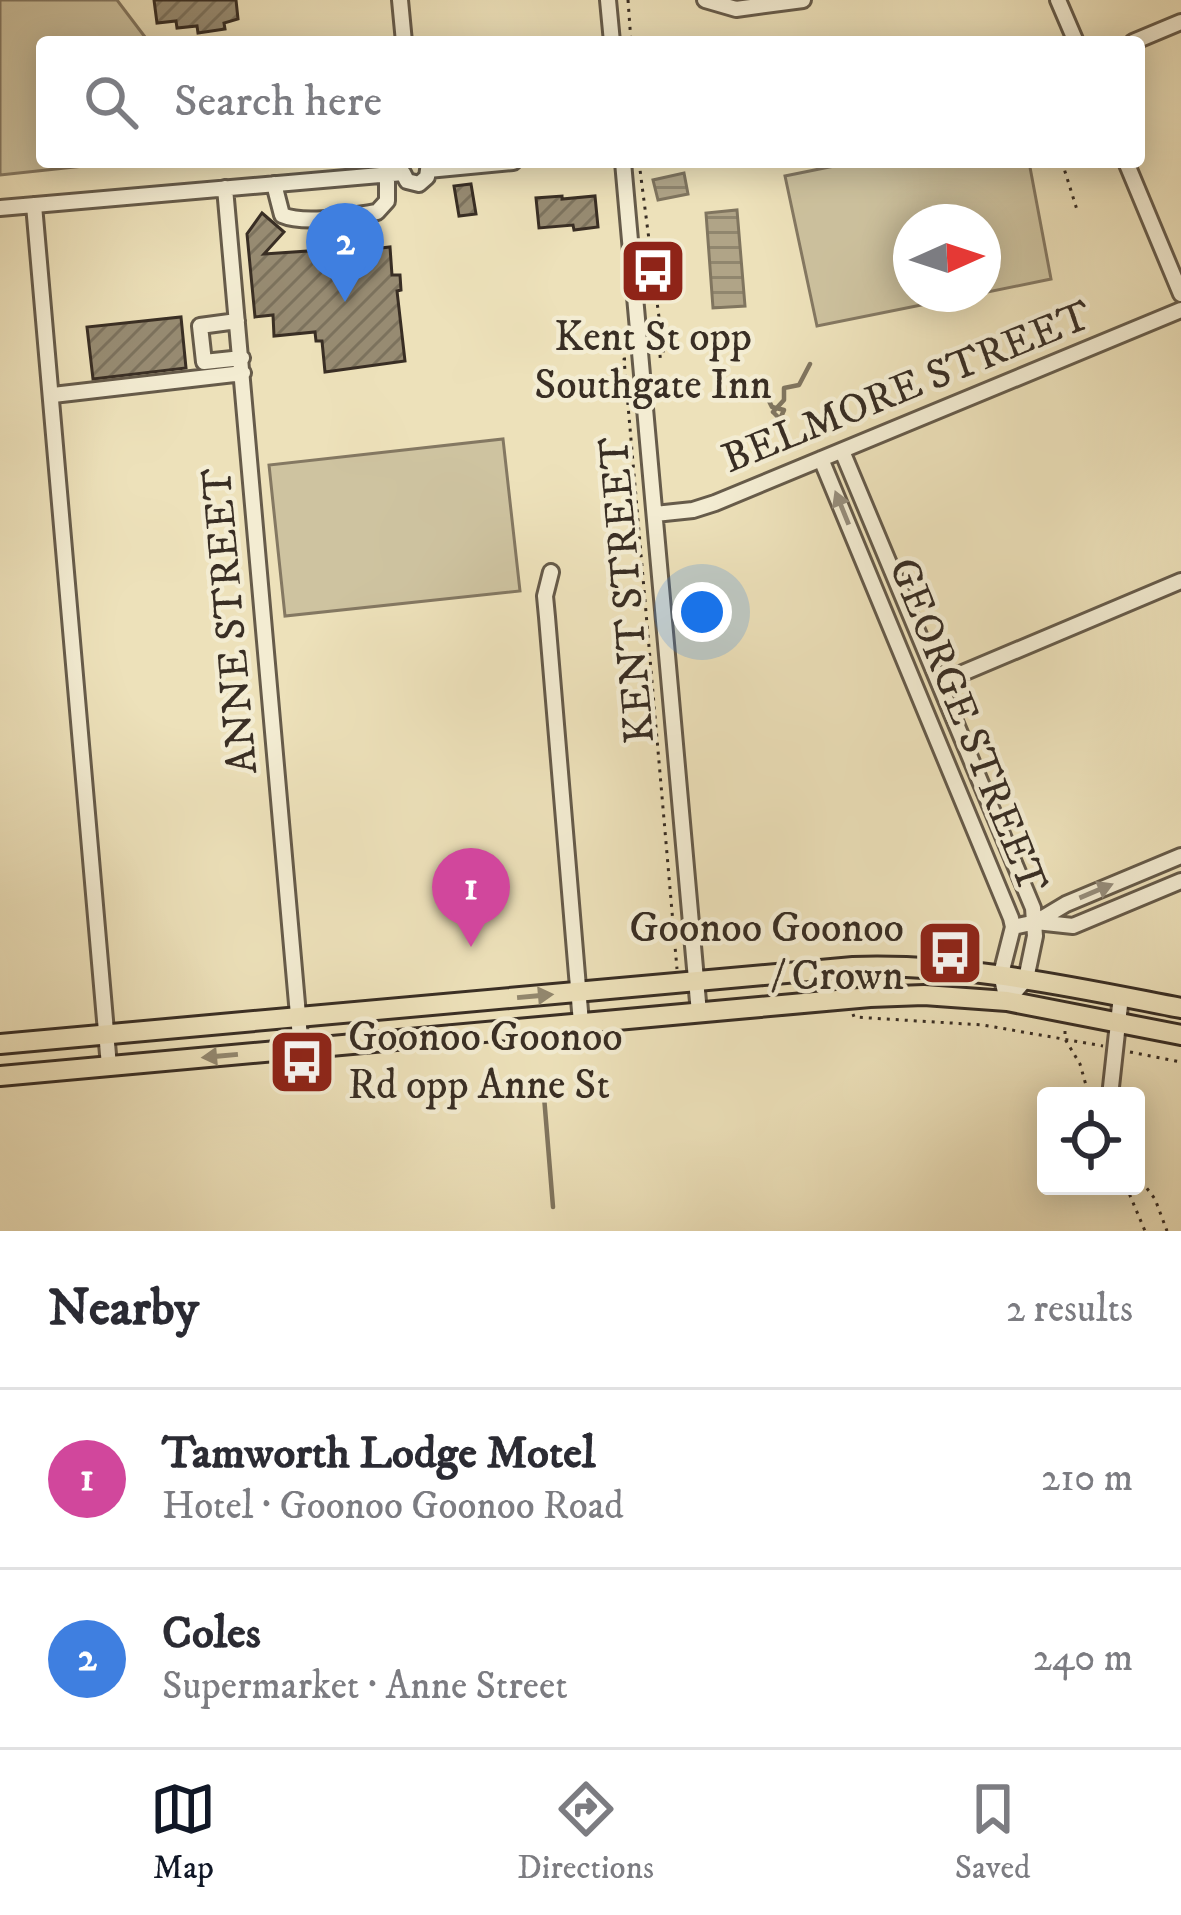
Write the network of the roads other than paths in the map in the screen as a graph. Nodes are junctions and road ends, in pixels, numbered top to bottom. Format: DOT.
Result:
graph roads {
  1 [pos="400,0"];
  2 [pos="608,0"];
  3 [pos="705,0"];
  4 [pos="802,0"];
  5 [pos="1058,0"];
  6 [pos="1181,22"];
  7 [pos="403,36"];
  8 [pos="611,36"];
  9 [pos="1073,36"];
  10 [pos="1145,37"];
  11 [pos="426,168"];
  12 [pos="623,168"];
  13 [pos="1128,168"];
  14 [pos="399,170"];
  15 [pos="274,184"];
  16 [pos="225,188"];
  17 [pos="34,205"];
  18 [pos="0,208"];
  19 [pos="1181,294"];
  20 [pos="1181,310"];
  21 [pos="237,320"];
  22 [pos="242,365"];
  23 [pos="52,395"];
  24 [pos="842,451"];
  25 [pos="821,459"];
  26 [pos="655,514"];
  27 [pos="551,572"];
  28 [pos="1181,581"];
  29 [pos="939,683"];
  30 [pos="1181,856"];
  31 [pos="1181,881"];
  32 [pos="1036,922"];
  33 [pos="1013,927"];
  34 [pos="1001,974"];
  35 [pos="1026,979"];
  36 [pos="687,982"];
  37 [pos="578,992"];
  38 [pos="1121,996"];
  39 [pos="1006,1001"];
  40 [pos="1181,1008"];
  41 [pos="699,1013"];
  42 [pos="298,1017"];
  43 [pos="1118,1021"];
  44 [pos="581,1023"];
  45 [pos="106,1034"];
  46 [pos="1181,1035"];
  47 [pos="0,1044"];
  48 [pos="301,1049"];
  49 [pos="109,1066"];
  50 [pos="0,1076"];
  51 [pos="1111,1087"];
  1 -- 7 [label="street"];
  2 -- 8 [label="street"];
  3 -- 4 [label="street"];
  5 -- 9 [label="street"];
  6 -- 10 [label="street"];
  11 -- 14 [label="street"];
  12 -- 26 [label="street, KENT STREET"];
  13 -- 19 [label="street"];
  14 -- 15 [label="street"];
  14 -- 15 [label="street"];
  15 -- 16 [label="street"];
  16 -- 17 [label="street"];
  16 -- 21 [label="street, ANNE STREET"];
  17 -- 18 [label="street"];
  17 -- 23 [label="street"];
  20 -- 24 [label="street, BELMORE STREET"];
  21 -- 22 [label="street, ANNE STREET"];
  21 -- 22 [label="street"];
  22 -- 23 [label="street"];
  22 -- 42 [label="street, ANNE STREET"];
  23 -- 45 [label="street"];
  24 -- 25 [label="street, BELMORE STREET"];
  24 -- 29 [label="street, GEORGE STREET"];
  25 -- 26 [label="street, BELMORE STREET"];
  33 -- 25 [label="street, GEORGE STREET, one-way"];
  26 -- 36 [label="street, KENT STREET"];
  27 -- 37 [label="street"];
  28 -- 29 [label="street"];
  29 -- 32 [label="street, GEORGE STREET"];
  32 -- 30 [label="street, one-way"];
  31 -- 32 [label="street"];
  32 -- 33 [label="street"];
  32 -- 35 [label="street, GEORGE STREET"];
  33 -- 34 [label="street, GEORGE STREET"];
  34 -- 35 [label="main road"];
  34 -- 36 [label="main road"];
  34 -- 39 [label="street, GEORGE STREET"];
  35 -- 38 [label="main road"];
  35 -- 39 [label="street"];
  36 -- 37 [label="main road"];
  36 -- 41 [label="street, KENT STREET"];
  42 -- 37 [label="main road, one-way"];
  37 -- 44 [label="street"];
  38 -- 40 [label="main road"];
  38 -- 43 [label="street"];
  39 -- 41 [label="main road"];
  39 -- 43 [label="main road"];
  41 -- 44 [label="main road"];
  42 -- 45 [label="main road"];
  42 -- 48 [label="street, ANNE STREET"];
  43 -- 46 [label="main road"];
  43 -- 51 [label="street"];
  44 -- 48 [label="main road"];
  45 -- 47 [label="main road"];
  45 -- 49 [label="street"];
  48 -- 49 [label="main road, one-way"];
  49 -- 50 [label="main road"];
}
